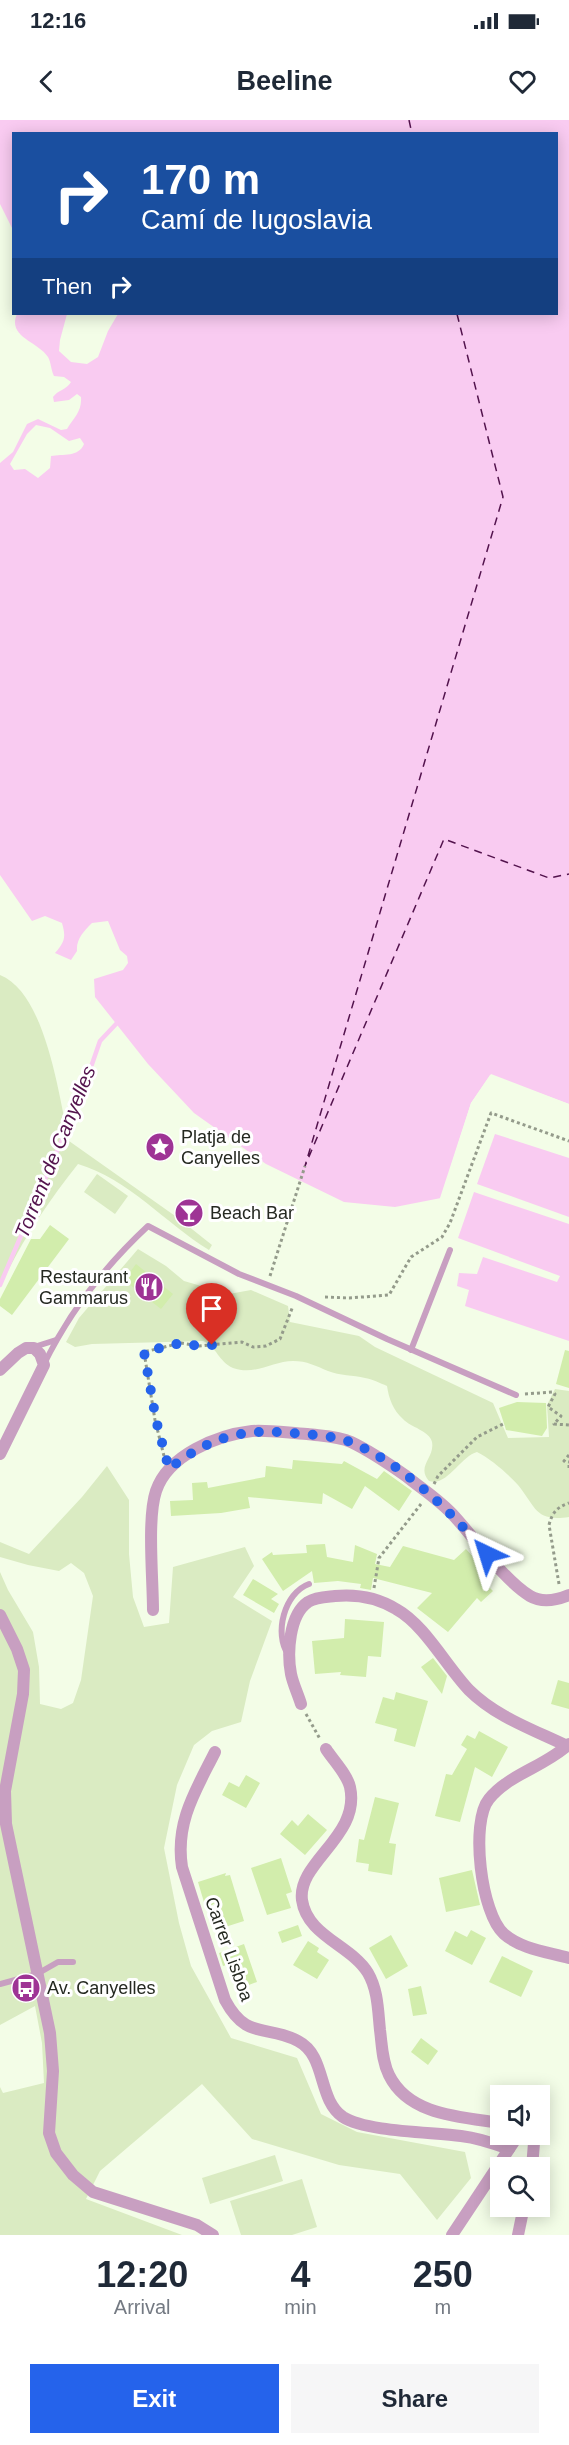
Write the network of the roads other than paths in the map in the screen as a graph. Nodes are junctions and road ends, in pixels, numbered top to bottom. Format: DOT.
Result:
graph roads {
  1 [pos="450,1250"];
  2 [pos="57,1340"];
  3 [pos="34,1348"];
  4 [pos="411,1350"];
  5 [pos="44,1365"];
  6 [pos="0,1370"];
  7 [pos="516,1395"];
  8 [pos="0,1454"];
  9 [pos="309,1584"];
  10 [pos="565,1596"];
  11 [pos="153,1610"];
  12 [pos="0,1615"];
  13 [pos="290,1657"];
  14 [pos="301,1704"];
  15 [pos="568,1745"];
  16 [pos="326,1749"];
  17 [pos="215,1752"];
  18 [pos="569,1958"];
  19 [pos="74,1962"];
  20 [pos="37,1974"];
  21 [pos="0,1984"];
  22 [pos="490,2121"];
  23 [pos="512,2145"];
  24 [pos="509,2149"];
  25 [pos="522,2217"];
  26 [pos="213,2235"];
  27 [pos="452,2235"];
  28 [pos="518,2235"];
  1 -- 4 [label="lane"];
  2 -- 3 [label="lane"];
  2 -- 4 [label="lane"];
  2 -- 5 [label="lane"];
  3 -- 5 [label="street"];
  3 -- 6 [label="street"];
  4 -- 7 [label="lane"];
  5 -- 8 [label="street"];
  9 -- 13 [label="lane"];
  10 -- 11 [label="street"];
  12 -- 20 [label="street"];
  13 -- 14 [label="street"];
  13 -- 15 [label="street"];
  15 -- 18 [label="street"];
  16 -- 22 [label="street"];
  17 -- 24 [label="street, Carrer Lisboa"];
  19 -- 20 [label="lane"];
  20 -- 21 [label="lane"];
  20 -- 26 [label="street"];
  23 -- 24 [label="street"];
  24 -- 27 [label="street"];
  25 -- 28 [label="street"];
}
